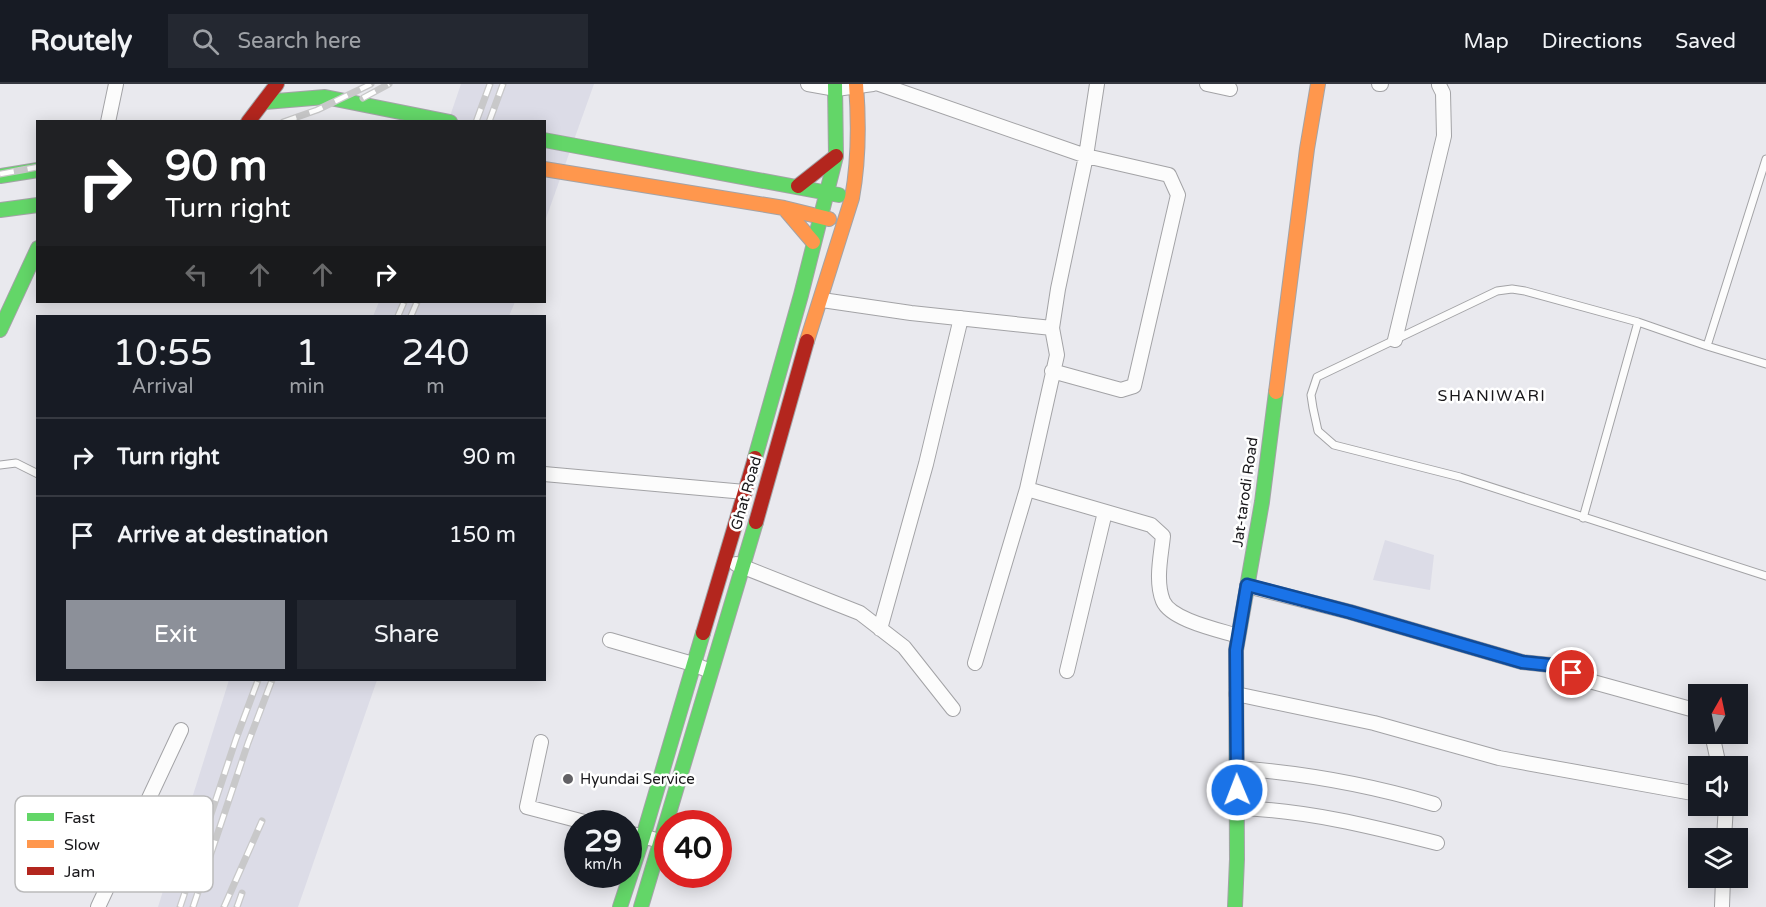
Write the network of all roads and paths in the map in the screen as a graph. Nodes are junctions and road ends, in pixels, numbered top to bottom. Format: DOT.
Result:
graph roads {
  1 [pos="116,84"];
  2 [pos="277,84"];
  3 [pos="808,84"];
  4 [pos="873,84"];
  5 [pos="879,84"];
  6 [pos="1097,84"];
  7 [pos="1207,84"];
  8 [pos="1318,84"];
  9 [pos="1433,84"];
  10 [pos="1439,84"];
  11 [pos="856,85"];
  12 [pos="836,86"];
  13 [pos="1230,89"];
  14 [pos="323,91"];
  15 [pos="265,102"];
  16 [pos="108,120"];
  17 [pos="250,120"];
  18 [pos="442,120"];
  19 [pos="546,140"];
  20 [pos="836,156"];
  21 [pos="1086,156"];
  22 [pos="1766,159"];
  23 [pos="546,169"];
  24 [pos="36,170"];
  25 [pos="0,176"];
  26 [pos="798,186"];
  27 [pos="827,192"];
  28 [pos="852,198"];
  29 [pos="36,205"];
  30 [pos="784,208"];
  31 [pos="0,210"];
  32 [pos="820,216"];
  33 [pos="844,223"];
  34 [pos="813,242"];
  35 [pos="36,251"];
  36 [pos="822,300"];
  37 [pos="7,301"];
  38 [pos="962,318"];
  39 [pos="1638,322"];
  40 [pos="1052,328"];
  41 [pos="0,330"];
  42 [pos="1395,340"];
  43 [pos="1707,346"];
  44 [pos="1766,364"];
  45 [pos="1052,371"];
  46 [pos="0,465"];
  47 [pos="36,473"];
  48 [pos="546,474"];
  49 [pos="1027,489"];
  50 [pos="745,492"];
  51 [pos="1105,512"];
  52 [pos="1583,518"];
  53 [pos="726,559"];
  54 [pos="742,567"];
  55 [pos="1766,576"];
  56 [pos="1247,585"];
  57 [pos="880,629"];
  58 [pos="1238,636"];
  59 [pos="610,640"];
  60 [pos="975,663"];
  61 [pos="693,664"];
  62 [pos="710,671"];
  63 [pos="1067,671"];
  64 [pos="1236,694"];
  65 [pos="1688,708"];
  66 [pos="953,709"];
  67 [pos="181,730"];
  68 [pos="541,742"];
  69 [pos="1236,768"];
  70 [pos="1688,792"];
  71 [pos="150,796"];
  72 [pos="1434,804"];
  73 [pos="1236,808"];
  74 [pos="670,810"];
  75 [pos="564,817"];
  76 [pos="643,837"];
  77 [pos="654,839"];
  78 [pos="1437,843"];
  79 [pos="654,864"];
  80 [pos="1723,888"];
  81 [pos="105,892"];
  82 [pos="98,907"];
  83 [pos="620,907"];
  84 [pos="641,907"];
  85 [pos="1235,907"];
  86 [pos="1722,907"];
  1 -- 16 [label="street"];
  2 -- 15 [label="main road"];
  3 -- 12 [label="street"];
  4 -- 11 [label="street"];
  5 -- 21 [label="street"];
  6 -- 21 [label="street"];
  7 -- 13 [label="street"];
  8 -- 56 [label="main road, Jat-tarodi Road"];
  9 -- 10 [label="street"];
  10 -- 42 [label="street"];
  11 -- 12 [label="street"];
  11 -- 28 [label="main road, Ghat Road"];
  12 -- 20 [label="main road, Ghat Road"];
  14 -- 15 [label="main road"];
  14 -- 18 [label="main road"];
  15 -- 17 [label="main road"];
  19 -- 26 [label="main road"];
  20 -- 26 [label="main road"];
  20 -- 27 [label="main road, Ghat Road"];
  21 -- 40 [label="street"];
  21 -- 45 [label="street"];
  22 -- 43 [label="lane"];
  23 -- 30 [label="main road"];
  24 -- 25 [label="main road"];
  26 -- 27 [label="main road"];
  27 -- 28 [label="main road"];
  27 -- 32 [label="main road, Ghat Road"];
  28 -- 33 [label="main road, Ghat Road"];
  29 -- 31 [label="main road"];
  30 -- 32 [label="main road"];
  30 -- 34 [label="main road"];
  32 -- 33 [label="main road"];
  32 -- 34 [label="main road, Ghat Road"];
  33 -- 36 [label="main road, Ghat Road"];
  34 -- 50 [label="main road, Ghat Road"];
  35 -- 37 [label="main road"];
  36 -- 38 [label="street"];
  36 -- 54 [label="main road, Ghat Road"];
  37 -- 41 [label="main road"];
  38 -- 40 [label="street"];
  38 -- 57 [label="street"];
  39 -- 42 [label="lane"];
  39 -- 43 [label="lane"];
  39 -- 52 [label="lane"];
  40 -- 45 [label="street"];
  42 -- 52 [label="lane"];
  43 -- 44 [label="lane"];
  45 -- 49 [label="street"];
  46 -- 47 [label="lane"];
  48 -- 50 [label="street"];
  49 -- 51 [label="street"];
  49 -- 60 [label="street"];
  50 -- 53 [label="main road, Ghat Road"];
  51 -- 58 [label="street"];
  51 -- 63 [label="street"];
  52 -- 55 [label="lane"];
  53 -- 54 [label="street"];
  53 -- 61 [label="main road, Ghat Road"];
  54 -- 57 [label="street"];
  54 -- 62 [label="main road, Ghat Road"];
  56 -- 58 [label="main road, Jat-tarodi Road"];
  56 -- 65 [label="street"];
  57 -- 66 [label="street"];
  58 -- 64 [label="main road, Jat-tarodi Road"];
  59 -- 61 [label="street"];
  61 -- 62 [label="street"];
  61 -- 76 [label="main road, Ghat Road"];
  62 -- 74 [label="main road, Ghat Road"];
  64 -- 69 [label="main road, Jat-tarodi Road"];
  64 -- 70 [label="street"];
  67 -- 71 [label="street"];
  68 -- 75 [label="street"];
  69 -- 72 [label="street"];
  69 -- 73 [label="main road, Jat-tarodi Road"];
  73 -- 78 [label="street"];
  73 -- 85 [label="main road, Jat-tarodi Road"];
  76 -- 77 [label="street"];
  76 -- 83 [label="main road, Ghat Road"];
  79 -- 84 [label="main road, Ghat Road"];
  80 -- 86 [label="street"];
  81 -- 82 [label="street"];
}
